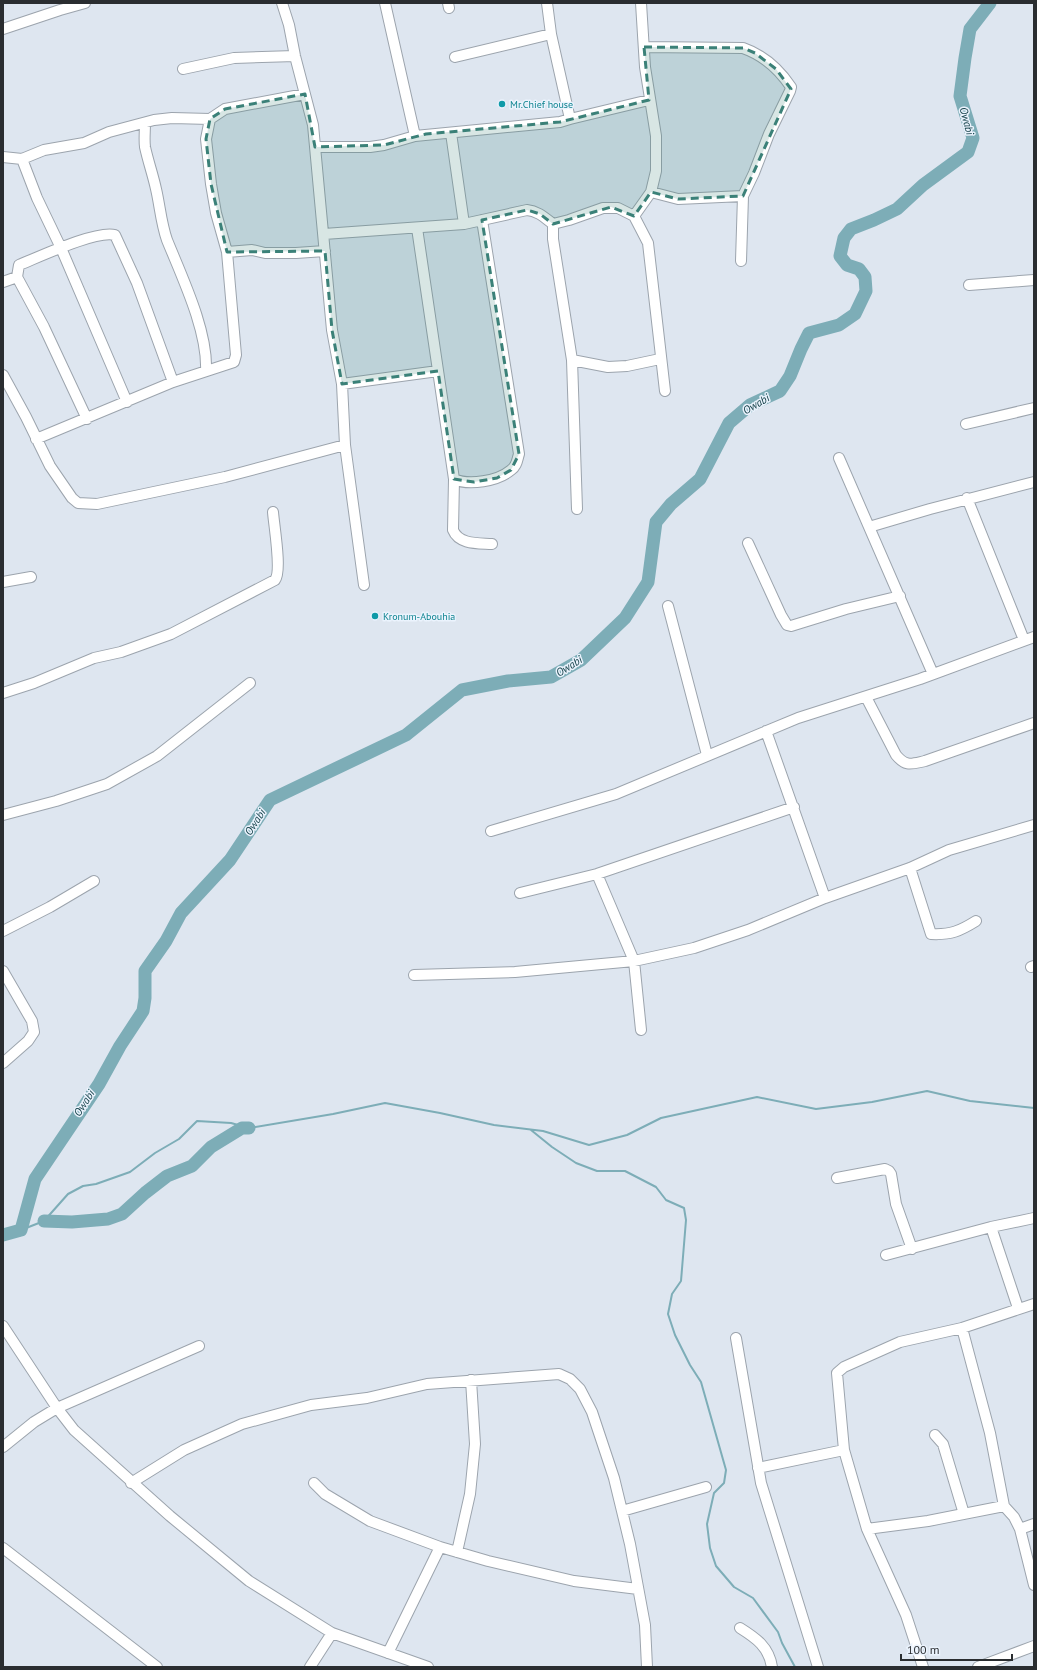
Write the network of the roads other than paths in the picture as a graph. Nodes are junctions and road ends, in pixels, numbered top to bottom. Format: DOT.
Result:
graph roads {
  1 [pos="85,3"];
  2 [pos="282,3"];
  3 [pos="384,3"];
  4 [pos="547,3"];
  5 [pos="641,3"];
  6 [pos="3,29"];
  7 [pos="551,34"];
  8 [pos="644,47"];
  9 [pos="295,56"];
  10 [pos="455,57"];
  11 [pos="183,69"];
  12 [pos="305,94"];
  13 [pos="649,100"];
  14 [pos="210,119"];
  15 [pos="570,119"];
  16 [pos="145,123"];
  17 [pos="452,133"];
  18 [pos="415,136"];
  19 [pos="315,147"];
  20 [pos="3,157"];
  21 [pos="22,159"];
  22 [pos="651,192"];
  23 [pos="743,196"];
  24 [pos="634,216"];
  25 [pos="482,220"];
  26 [pos="464,224"];
  27 [pos="553,224"];
  28 [pos="416,228"];
  29 [pos="324,234"];
  30 [pos="61,248"];
  31 [pos="325,251"];
  32 [pos="227,252"];
  33 [pos="741,261"];
  34 [pos="17,277"];
  35 [pos="1034,280"];
  36 [pos="3,282"];
  37 [pos="969,285"];
  38 [pos="660,358"];
  39 [pos="572,360"];
  40 [pos="206,371"];
  41 [pos="438,371"];
  42 [pos="3,375"];
  43 [pos="173,382"];
  44 [pos="342,384"];
  45 [pos="665,391"];
  46 [pos="127,402"];
  47 [pos="1034,408"];
  48 [pos="87,419"];
  49 [pos="966,424"];
  50 [pos="36,440"];
  51 [pos="345,445"];
  52 [pos="839,458"];
  53 [pos="454,479"];
  54 [pos="1034,482"];
  55 [pos="967,498"];
  56 [pos="578,509"];
  57 [pos="273,512"];
  58 [pos="868,527"];
  59 [pos="748,543"];
  60 [pos="492,544"];
  61 [pos="31,577"];
  62 [pos="3,582"];
  63 [pos="364,585"];
  64 [pos="900,596"];
  65 [pos="668,606"];
  66 [pos="1029,639"];
  67 [pos="933,674"];
  68 [pos="250,683"];
  69 [pos="3,693"];
  70 [pos="866,697"];
  71 [pos="1034,723"];
  72 [pos="766,731"];
  73 [pos="708,755"];
  74 [pos="794,807"];
  75 [pos="3,815"];
  76 [pos="1034,825"];
  77 [pos="491,832"];
  78 [pos="910,868"];
  79 [pos="598,874"];
  80 [pos="94,880"];
  81 [pos="520,893"];
  82 [pos="825,898"];
  83 [pos="976,921"];
  84 [pos="3,930"];
  85 [pos="634,961"];
  86 [pos="3,972"];
  87 [pos="414,975"];
  88 [pos="641,1030"];
  89 [pos="3,1063"];
  90 [pos="837,1178"];
  91 [pos="1034,1218"];
  92 [pos="991,1227"];
  93 [pos="912,1249"];
  94 [pos="886,1256"];
  95 [pos="1034,1304"];
  96 [pos="1018,1308"];
  97 [pos="3,1326"];
  98 [pos="962,1328"];
  99 [pos="736,1338"];
  100 [pos="199,1346"];
  101 [pos="471,1380"];
  102 [pos="57,1408"];
  103 [pos="935,1435"];
  104 [pos="3,1446"];
  105 [pos="844,1450"];
  106 [pos="758,1468"];
  107 [pos="131,1483"];
  108 [pos="314,1484"];
  109 [pos="706,1487"];
  110 [pos="1004,1506"];
  111 [pos="622,1511"];
  112 [pos="964,1514"];
  113 [pos="1034,1524"];
  114 [pos="867,1529"];
  115 [pos="1020,1529"];
  116 [pos="440,1547"];
  117 [pos="3,1548"];
  118 [pos="457,1552"];
  119 [pos="1034,1585"];
  120 [pos="638,1589"];
  121 [pos="740,1628"];
  122 [pos="332,1633"];
  123 [pos="1034,1646"];
  124 [pos="388,1653"];
  125 [pos="153,1666"];
  126 [pos="310,1667"];
  127 [pos="428,1667"];
  128 [pos="647,1667"];
  129 [pos="772,1667"];
  130 [pos="818,1667"];
  131 [pos="923,1667"];
  132 [pos="978,1667"];
  1 -- 6 [label="street"];
  2 -- 9 [label="street"];
  3 -- 18 [label="street"];
  4 -- 7 [label="street"];
  5 -- 8 [label="street"];
  7 -- 10 [label="street"];
  7 -- 15 [label="street"];
  8 -- 13 [label="street"];
  8 -- 23 [label="street"];
  9 -- 11 [label="street"];
  9 -- 12 [label="street"];
  12 -- 14 [label="street"];
  12 -- 19 [label="street"];
  13 -- 15 [label="street"];
  13 -- 22 [label="street"];
  14 -- 16 [label="street"];
  14 -- 32 [label="street"];
  15 -- 17 [label="street"];
  16 -- 21 [label="street"];
  16 -- 40 [label="street"];
  17 -- 18 [label="street"];
  17 -- 26 [label="street"];
  18 -- 19 [label="street"];
  19 -- 29 [label="street"];
  20 -- 21 [label="street"];
  21 -- 30 [label="street"];
  22 -- 23 [label="street"];
  22 -- 24 [label="street"];
  23 -- 33 [label="street"];
  24 -- 27 [label="street"];
  24 -- 38 [label="street"];
  25 -- 26 [label="street"];
  25 -- 27 [label="street"];
  25 -- 53 [label="street"];
  26 -- 28 [label="street"];
  27 -- 39 [label="street"];
  28 -- 29 [label="street"];
  28 -- 41 [label="street"];
  29 -- 31 [label="street"];
  30 -- 34 [label="street"];
  30 -- 43 [label="street"];
  30 -- 46 [label="street"];
  31 -- 32 [label="street"];
  31 -- 44 [label="street"];
  32 -- 40 [label="street"];
  34 -- 36 [label="street"];
  34 -- 48 [label="street"];
  35 -- 37 [label="street"];
  38 -- 39 [label="street"];
  38 -- 45 [label="street"];
  39 -- 56 [label="street"];
  40 -- 43 [label="street"];
  41 -- 44 [label="street"];
  41 -- 53 [label="street"];
  42 -- 50 [label="street"];
  43 -- 46 [label="street"];
  44 -- 51 [label="street"];
  46 -- 48 [label="street"];
  47 -- 49 [label="street"];
  48 -- 50 [label="street"];
  50 -- 51 [label="street"];
  51 -- 63 [label="street"];
  52 -- 58 [label="street"];
  53 -- 60 [label="street"];
  54 -- 55 [label="street"];
  55 -- 58 [label="street"];
  55 -- 66 [label="street"];
  57 -- 69 [label="street"];
  58 -- 64 [label="street"];
  59 -- 64 [label="street"];
  61 -- 62 [label="street"];
  64 -- 67 [label="street"];
  65 -- 73 [label="street"];
  66 -- 67 [label="street"];
  67 -- 70 [label="street"];
  68 -- 75 [label="street"];
  70 -- 71 [label="street"];
  70 -- 72 [label="street"];
  72 -- 73 [label="street"];
  72 -- 74 [label="street"];
  73 -- 77 [label="street"];
  74 -- 79 [label="street"];
  74 -- 82 [label="street"];
  76 -- 78 [label="street"];
  78 -- 82 [label="street"];
  78 -- 83 [label="street"];
  79 -- 81 [label="street"];
  79 -- 85 [label="street"];
  80 -- 84 [label="street"];
  82 -- 85 [label="street"];
  85 -- 87 [label="street"];
  85 -- 88 [label="street"];
  86 -- 89 [label="street"];
  90 -- 93 [label="street"];
  91 -- 92 [label="street"];
  92 -- 93 [label="street"];
  92 -- 96 [label="street"];
  93 -- 94 [label="street"];
  95 -- 96 [label="street"];
  96 -- 98 [label="street"];
  97 -- 102 [label="street"];
  98 -- 105 [label="street"];
  98 -- 110 [label="street"];
  99 -- 106 [label="street"];
  100 -- 102 [label="street"];
  101 -- 107 [label="street"];
  101 -- 111 [label="street"];
  101 -- 118 [label="street"];
  102 -- 104 [label="street"];
  102 -- 107 [label="street"];
  103 -- 112 [label="street"];
  105 -- 106 [label="street"];
  105 -- 114 [label="street"];
  106 -- 130 [label="street"];
  107 -- 122 [label="street"];
  108 -- 116 [label="street"];
  109 -- 111 [label="street"];
  110 -- 112 [label="street"];
  110 -- 115 [label="street"];
  111 -- 120 [label="street"];
  112 -- 114 [label="street"];
  113 -- 115 [label="street"];
  114 -- 131 [label="street"];
  115 -- 119 [label="street"];
  116 -- 118 [label="street"];
  116 -- 124 [label="street"];
  117 -- 125 [label="street"];
  118 -- 120 [label="street"];
  120 -- 128 [label="street"];
  121 -- 129 [label="street"];
  122 -- 124 [label="street"];
  122 -- 126 [label="street"];
  123 -- 132 [label="street"];
  124 -- 127 [label="street"];
}
